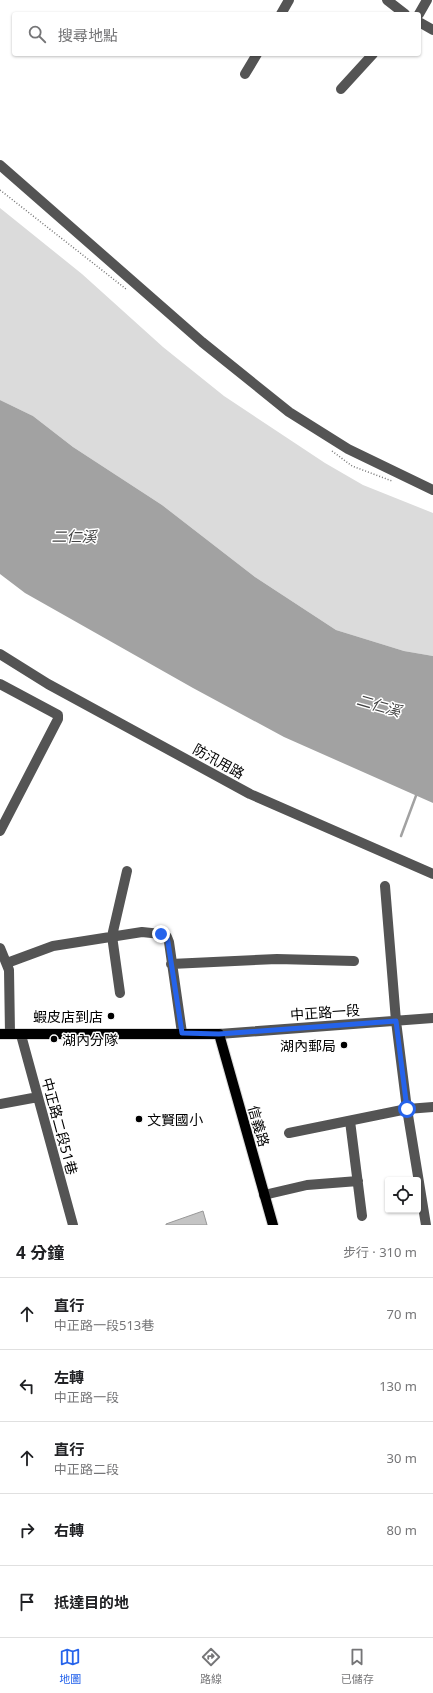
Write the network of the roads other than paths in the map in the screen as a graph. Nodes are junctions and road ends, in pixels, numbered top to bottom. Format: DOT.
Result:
graph roads {
  1 [pos="289,0"];
  2 [pos="387,0"];
  3 [pos="427,0"];
  4 [pos="282,12"];
  5 [pos="402,12"];
  6 [pos="420,12"];
  7 [pos="421,23"];
  8 [pos="433,30"];
  9 [pos="256,56"];
  10 [pos="371,56"];
  11 [pos="245,74"];
  12 [pos="341,89"];
  13 [pos="0,165"];
  14 [pos="433,490"];
  15 [pos="0,654"];
  16 [pos="0,679"];
  17 [pos="0,684"];
  18 [pos="18,692"];
  19 [pos="0,831"];
  20 [pos="127,871"];
  21 [pos="433,874"];
  22 [pos="385,886"];
  23 [pos="112,936"];
  24 [pos="0,948"];
  25 [pos="354,961"];
  26 [pos="8,964"];
  27 [pos="171,964"];
  28 [pos="120,993"];
  29 [pos="433,1018"];
  30 [pos="396,1021"];
  31 [pos="182,1033"];
  32 [pos="5,1034"];
  33 [pos="21,1034"];
  34 [pos="219,1034"];
  35 [pos="38,1097"];
  36 [pos="0,1104"];
  37 [pos="433,1107"];
  38 [pos="407,1109"];
  39 [pos="350,1121"];
  40 [pos="289,1133"];
  41 [pos="358,1181"];
  42 [pos="264,1195"];
  43 [pos="362,1216"];
  44 [pos="73,1225"];
  45 [pos="273,1225"];
  46 [pos="426,1225"];
  1 -- 4 [label="street"];
  2 -- 5 [label="street"];
  3 -- 6 [label="street"];
  7 -- 8 [label="street"];
  9 -- 11 [label="street"];
  10 -- 12 [label="street"];
  13 -- 14 [label="street"];
  15 -- 21 [label="street, 防汛用路"];
  16 -- 18 [label="street"];
  17 -- 18 [label="street"];
  18 -- 19 [label="street"];
  20 -- 23 [label="street"];
  22 -- 30 [label="street"];
  23 -- 26 [label="street"];
  23 -- 27 [label="street"];
  23 -- 28 [label="street"];
  24 -- 26 [label="street"];
  25 -- 27 [label="street"];
  26 -- 32 [label="street"];
  27 -- 31 [label="street"];
  29 -- 30 [label="street, 中正路一段"];
  30 -- 34 [label="street, 中正路一段"];
  30 -- 38 [label="street"];
  31 -- 33 [label="main road"];
  31 -- 34 [label="main road"];
  32 -- 33 [label="main road"];
  33 -- 35 [label="street, 中正路二段51巷"];
  34 -- 42 [label="main road, 信義路"];
  35 -- 36 [label="street"];
  35 -- 44 [label="street, 中正路二段51巷"];
  37 -- 38 [label="street"];
  38 -- 39 [label="street"];
  38 -- 46 [label="street"];
  39 -- 40 [label="street"];
  39 -- 41 [label="street"];
  41 -- 42 [label="street"];
  41 -- 43 [label="street"];
  42 -- 45 [label="main road, 信義路"];
}
